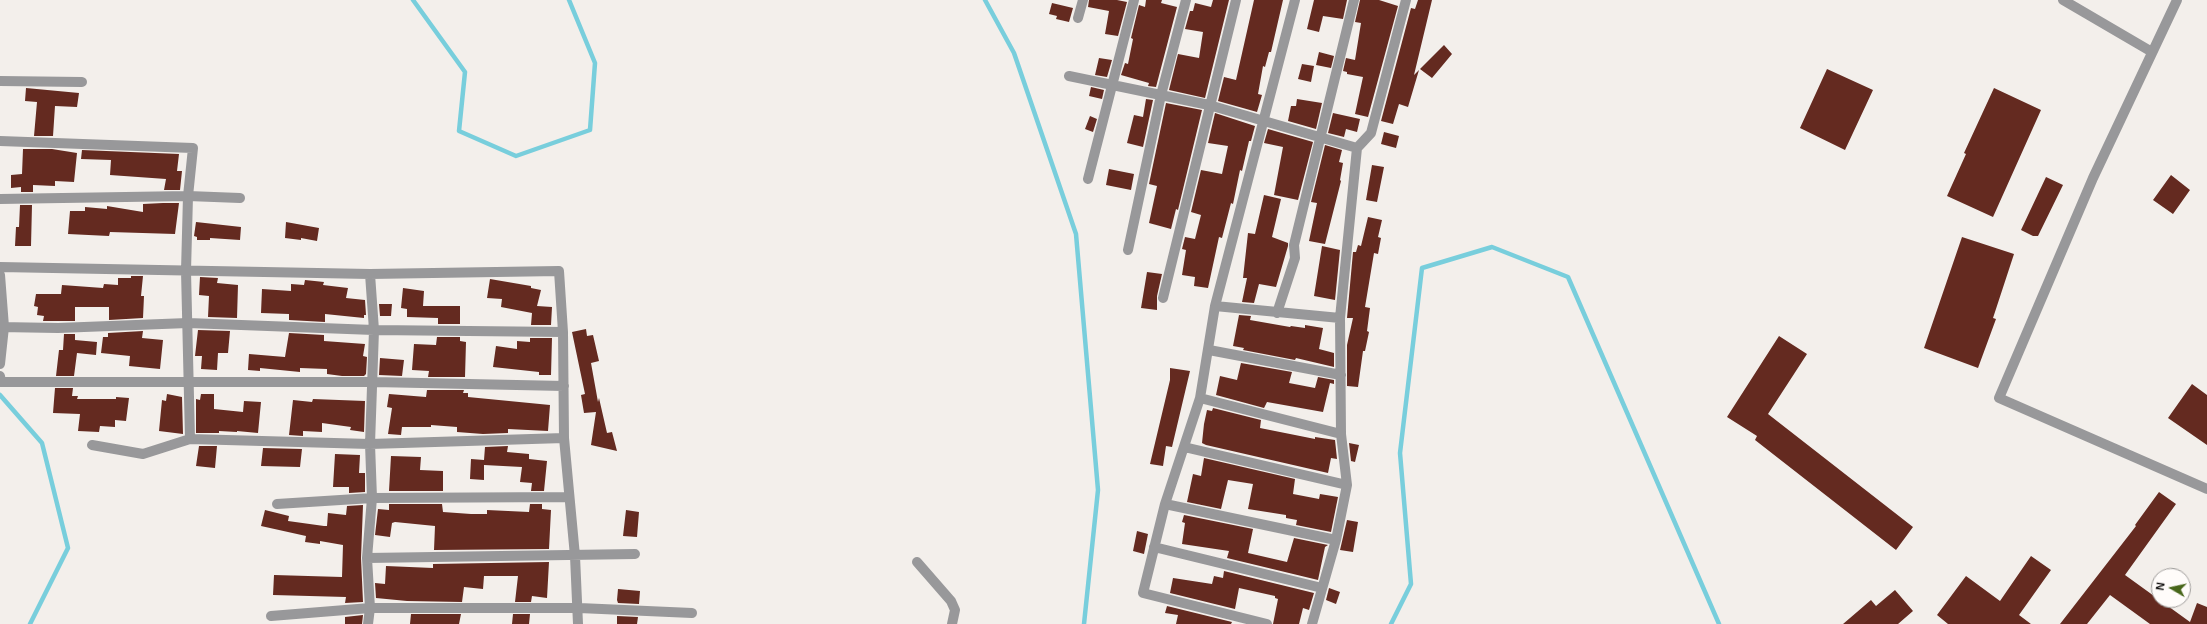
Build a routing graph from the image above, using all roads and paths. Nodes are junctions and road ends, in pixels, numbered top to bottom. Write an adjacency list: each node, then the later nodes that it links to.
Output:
1 (1083, 0): 10 (street)
2 (1134, 0): 15 (street)
3 (1186, 0): 16 (street)
4 (1236, 0): 17 (street)
5 (1296, 0): 18 (street)
6 (1354, 0): 19 (street)
7 (1406, 0): 21 (street)
8 (2063, 0): 11 (street)
9 (2177, 0): 11 (street)
10 (1078, 18)
11 (2152, 52): 54 (street)
12 (1069, 76): 15 (street)
13 (0, 81): 14 (street)
14 (82, 82)
15 (1112, 86): 16 (street); 22 (street)
16 (1161, 95): 17 (street); 26 (street)
17 (1209, 105): 18 (street); 31 (street)
18 (1264, 120): 19 (street); 32 (street)
19 (1320, 136): 21 (street); 33 (street)
20 (0, 141): 23 (street)
21 (1357, 148): 34 (street)
22 (1088, 179)
23 (188, 196): 24 (street); 25 (street); 28 (street)
24 (240, 198)
25 (0, 199)
26 (1128, 250)
27 (0, 267): 28 (street)
28 (186, 271): 29 (street); 35 (street)
29 (370, 274): 37 (street); 38 (street)
30 (0, 275): 36 (street)
31 (1162, 298)
32 (1215, 306): 33 (street); 39 (street)
33 (1277, 313): 34 (street)
34 (1340, 318): 41 (street)
35 (188, 323): 36 (street); 37 (street); 43 (street)
36 (2, 327): 40 (street)
37 (374, 330): 38 (street); 44 (street)
38 (564, 332): 45 (street)
39 (1209, 350): 41 (street); 46 (street)
40 (0, 364)
41 (1341, 375): 47 (street)
42 (0, 376): 43 (street)
43 (188, 382): 44 (street); 49 (street)
44 (374, 382): 45 (street); 50 (street)
45 (564, 386): 48 (street)
46 (1200, 398): 47 (street); 52 (street)
47 (1341, 434): 53 (street)
48 (564, 438): 50 (street); 55 (street)
49 (190, 439): 50 (street); 51 (street)
50 (370, 444): 56 (street)
51 (92, 445)
52 (1184, 447): 53 (street); 58 (street)
53 (1347, 485): 59 (street)
54 (2207, 489)
55 (568, 497): 56 (street); 62 (street)
56 (372, 498): 57 (street); 63 (street)
57 (277, 504)
58 (1165, 504): 59 (street); 60 (street)
59 (1336, 540): 65 (street)
60 (1154, 547): 65 (street); 73 (street)
61 (635, 554): 62 (street)
62 (575, 556): 63 (street); 67 (street)
63 (367, 558): 66 (street)
64 (917, 562): 72 (street)
65 (1322, 588): 74 (street)
66 (370, 608): 67 (street); 69 (street); 70 (street)
67 (578, 608): 68 (street); 71 (street)
68 (692, 613)
69 (271, 616)
70 (368, 624)
71 (578, 624)
72 (952, 624)
73 (1267, 624)
74 (1312, 624)

